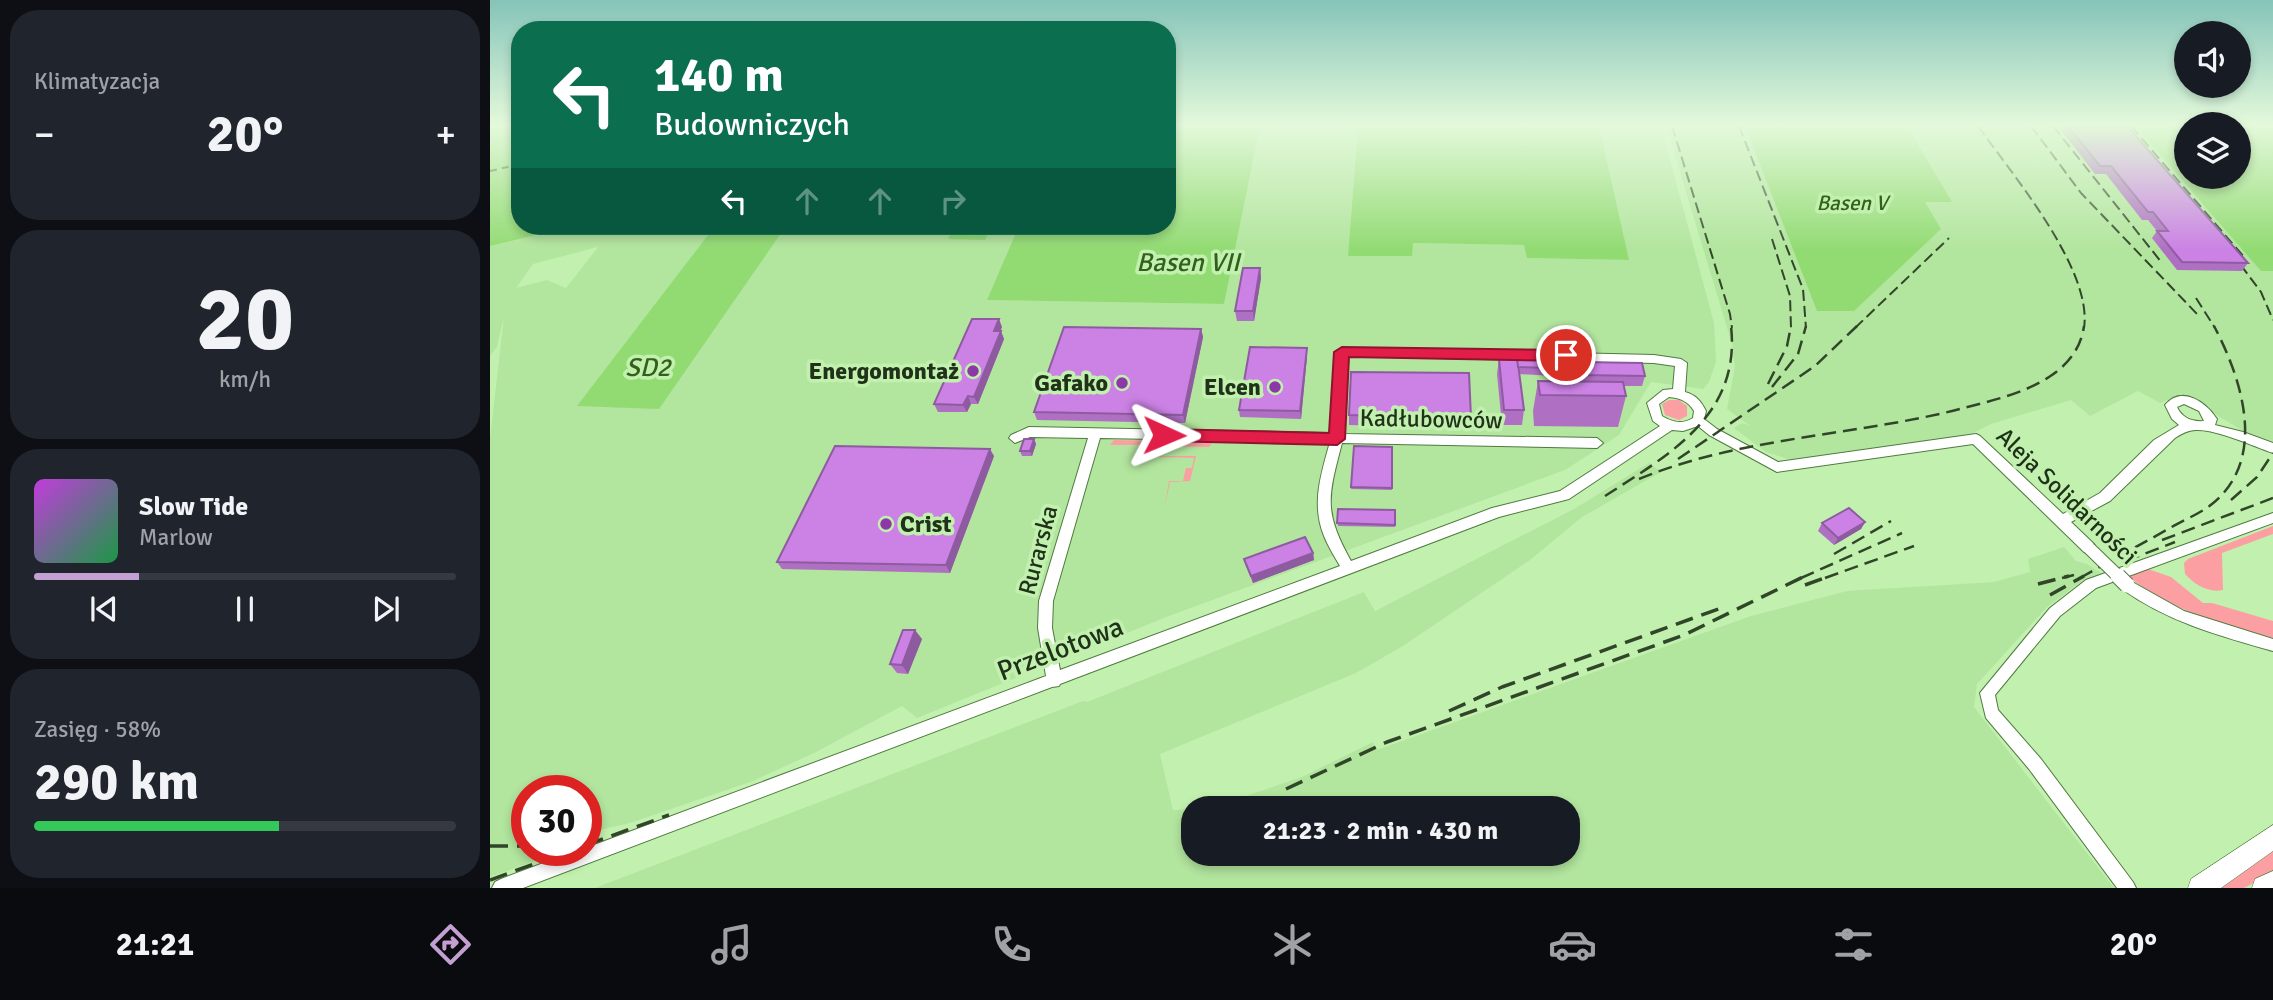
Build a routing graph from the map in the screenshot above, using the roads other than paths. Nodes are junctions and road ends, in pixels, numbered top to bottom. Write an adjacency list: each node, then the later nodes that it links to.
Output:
1 (1680, 366): 2 (street); 13 (street)
2 (1673, 394): 5 (street, Przelotowa); 6 (street)
3 (2173, 414): 4 (street); 8 (street); 11 (street)
4 (2210, 415): 8 (street); 10 (street)
5 (1657, 418): 7 (street); 15 (street, Przelotowa)
6 (1695, 423): 7 (street); 18 (street, Aleja Solidarności)
7 (1669, 426): 15 (street, Przelotowa)
8 (2198, 426): 10 (street); 11 (street)
9 (1095, 434): 12 (street, Kadłubowców); 13 (street, Kadłubowców); 21 (street, Rurarska)
10 (2239, 435): 16 (street)
11 (2167, 437): 18 (street)
12 (1015, 438)
13 (1337, 439): 14 (street, Kadłubowców); 19 (street)
14 (1597, 443)
15 (1632, 448): 19 (street, Przelotowa)
16 (2273, 448)
17 (2273, 518): 25 (street)
18 (2062, 521): 20 (street, Aleja Solidarności, bridge)
19 (1348, 568): 21 (street, Przelotowa)
20 (2273, 645)
21 (1054, 681): 24 (street, Przelotowa)
22 (2273, 837): 26 (highway)
23 (2273, 883): 27 (highway)
24 (501, 888)
25 (2127, 888)
26 (2200, 888)
27 (2264, 888)

